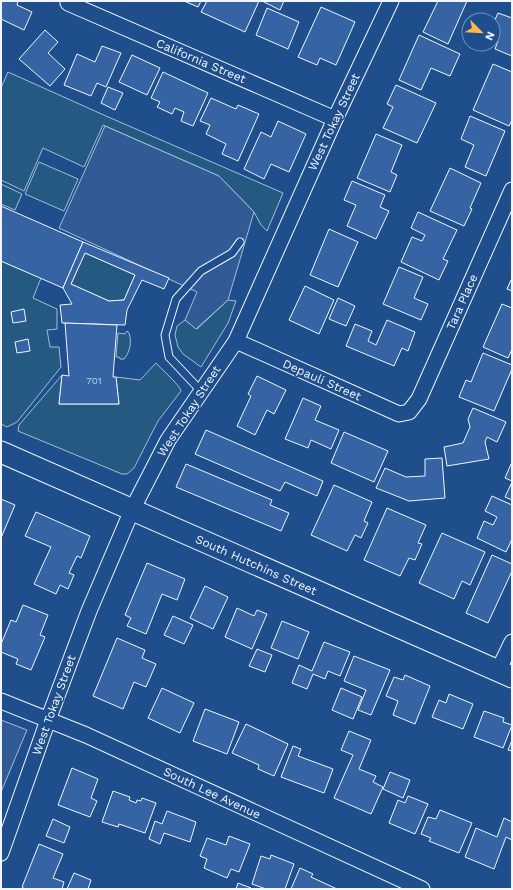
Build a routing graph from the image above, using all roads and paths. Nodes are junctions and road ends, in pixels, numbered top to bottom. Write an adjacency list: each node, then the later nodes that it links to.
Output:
1 (391, 1): 3 (street, West Tokay Street)
2 (68, 3): 3 (street, California Street)
3 (335, 119): 6 (street, West Tokay Street)
4 (512, 190): 8 (street, Tara Place)
5 (240, 242): 7 (lane)
6 (236, 341): 7 (street, West Tokay Street); 8 (street, Depauli Street)
7 (202, 391): 10 (street, West Tokay Street)
8 (409, 412)
9 (1, 452): 10 (main road, South Hutchins Street)
10 (132, 510): 12 (main road, South Hutchins Street); 14 (street, West Tokay Street)
11 (512, 642): 12 (street)
12 (505, 674)
13 (1, 701): 14 (street, South Lee Avenue)
14 (48, 720): 15 (street, West Tokay Street); 16 (street, South Lee Avenue)
15 (1, 853)
16 (422, 889)

